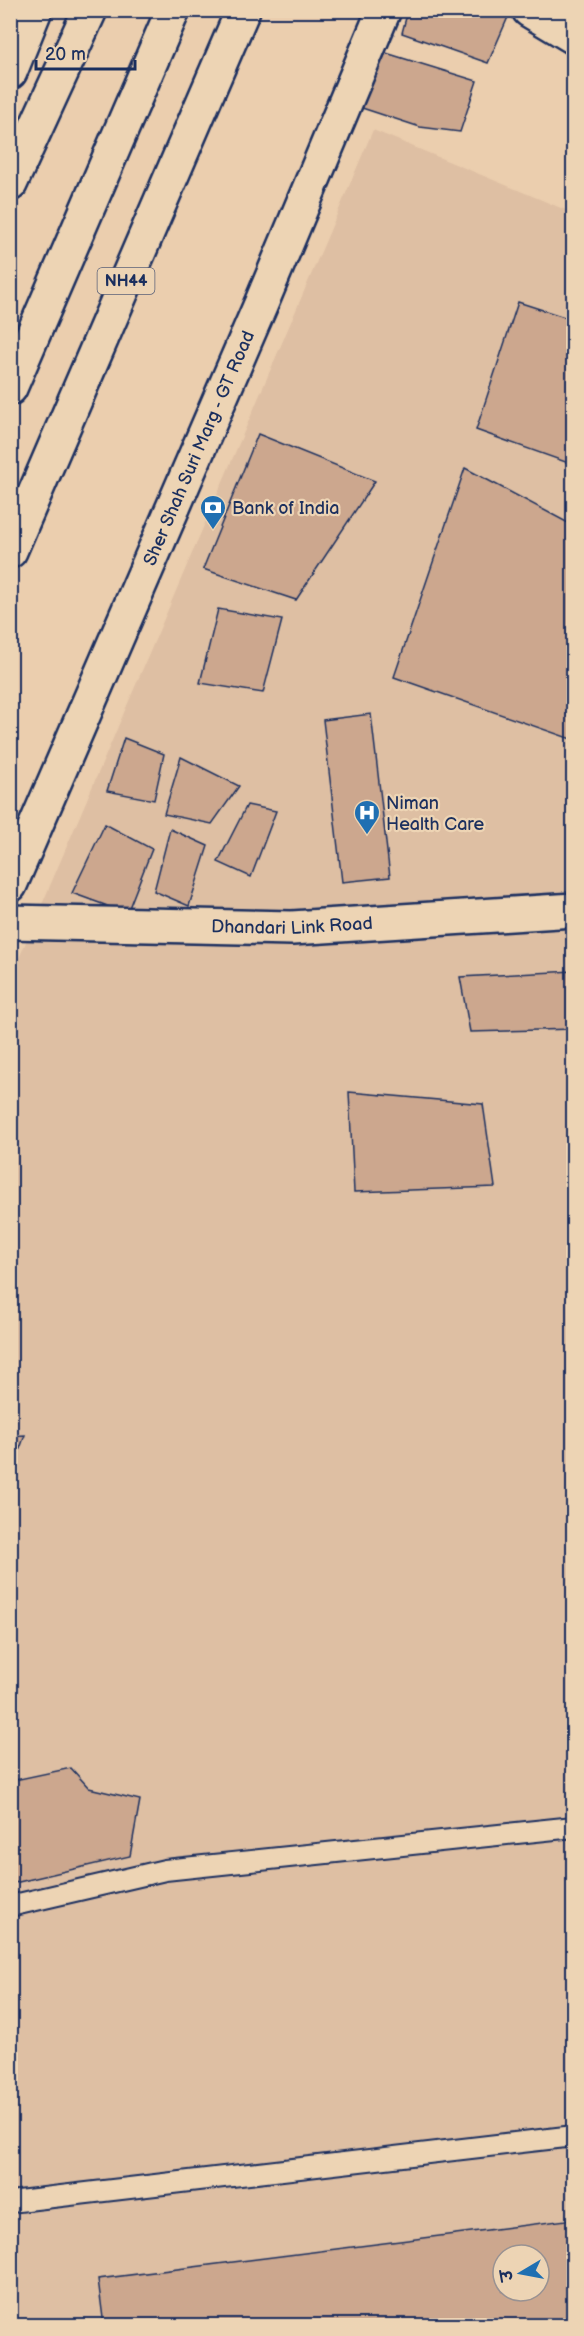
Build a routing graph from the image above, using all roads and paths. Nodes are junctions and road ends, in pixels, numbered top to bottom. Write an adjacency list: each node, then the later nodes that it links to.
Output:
1 (35, 10): 8 (main road)
2 (90, 10): 9 (main road)
3 (173, 10): 10 (main road)
4 (243, 10): 11 (main road, NH44)
5 (384, 10): 12 (main road, Sher Shah Suri Marg - GT Road)
6 (529, 10): 7 (main road)
7 (573, 37)
8 (10, 72)
9 (10, 184)
10 (10, 388)
11 (10, 551)
12 (10, 885)
13 (573, 910): 14 (main road, Dhandari Link Road)
14 (10, 922)
15 (573, 1827): 16 (lane)
16 (10, 1906)
17 (573, 2136): 18 (lane)
18 (10, 2202)

